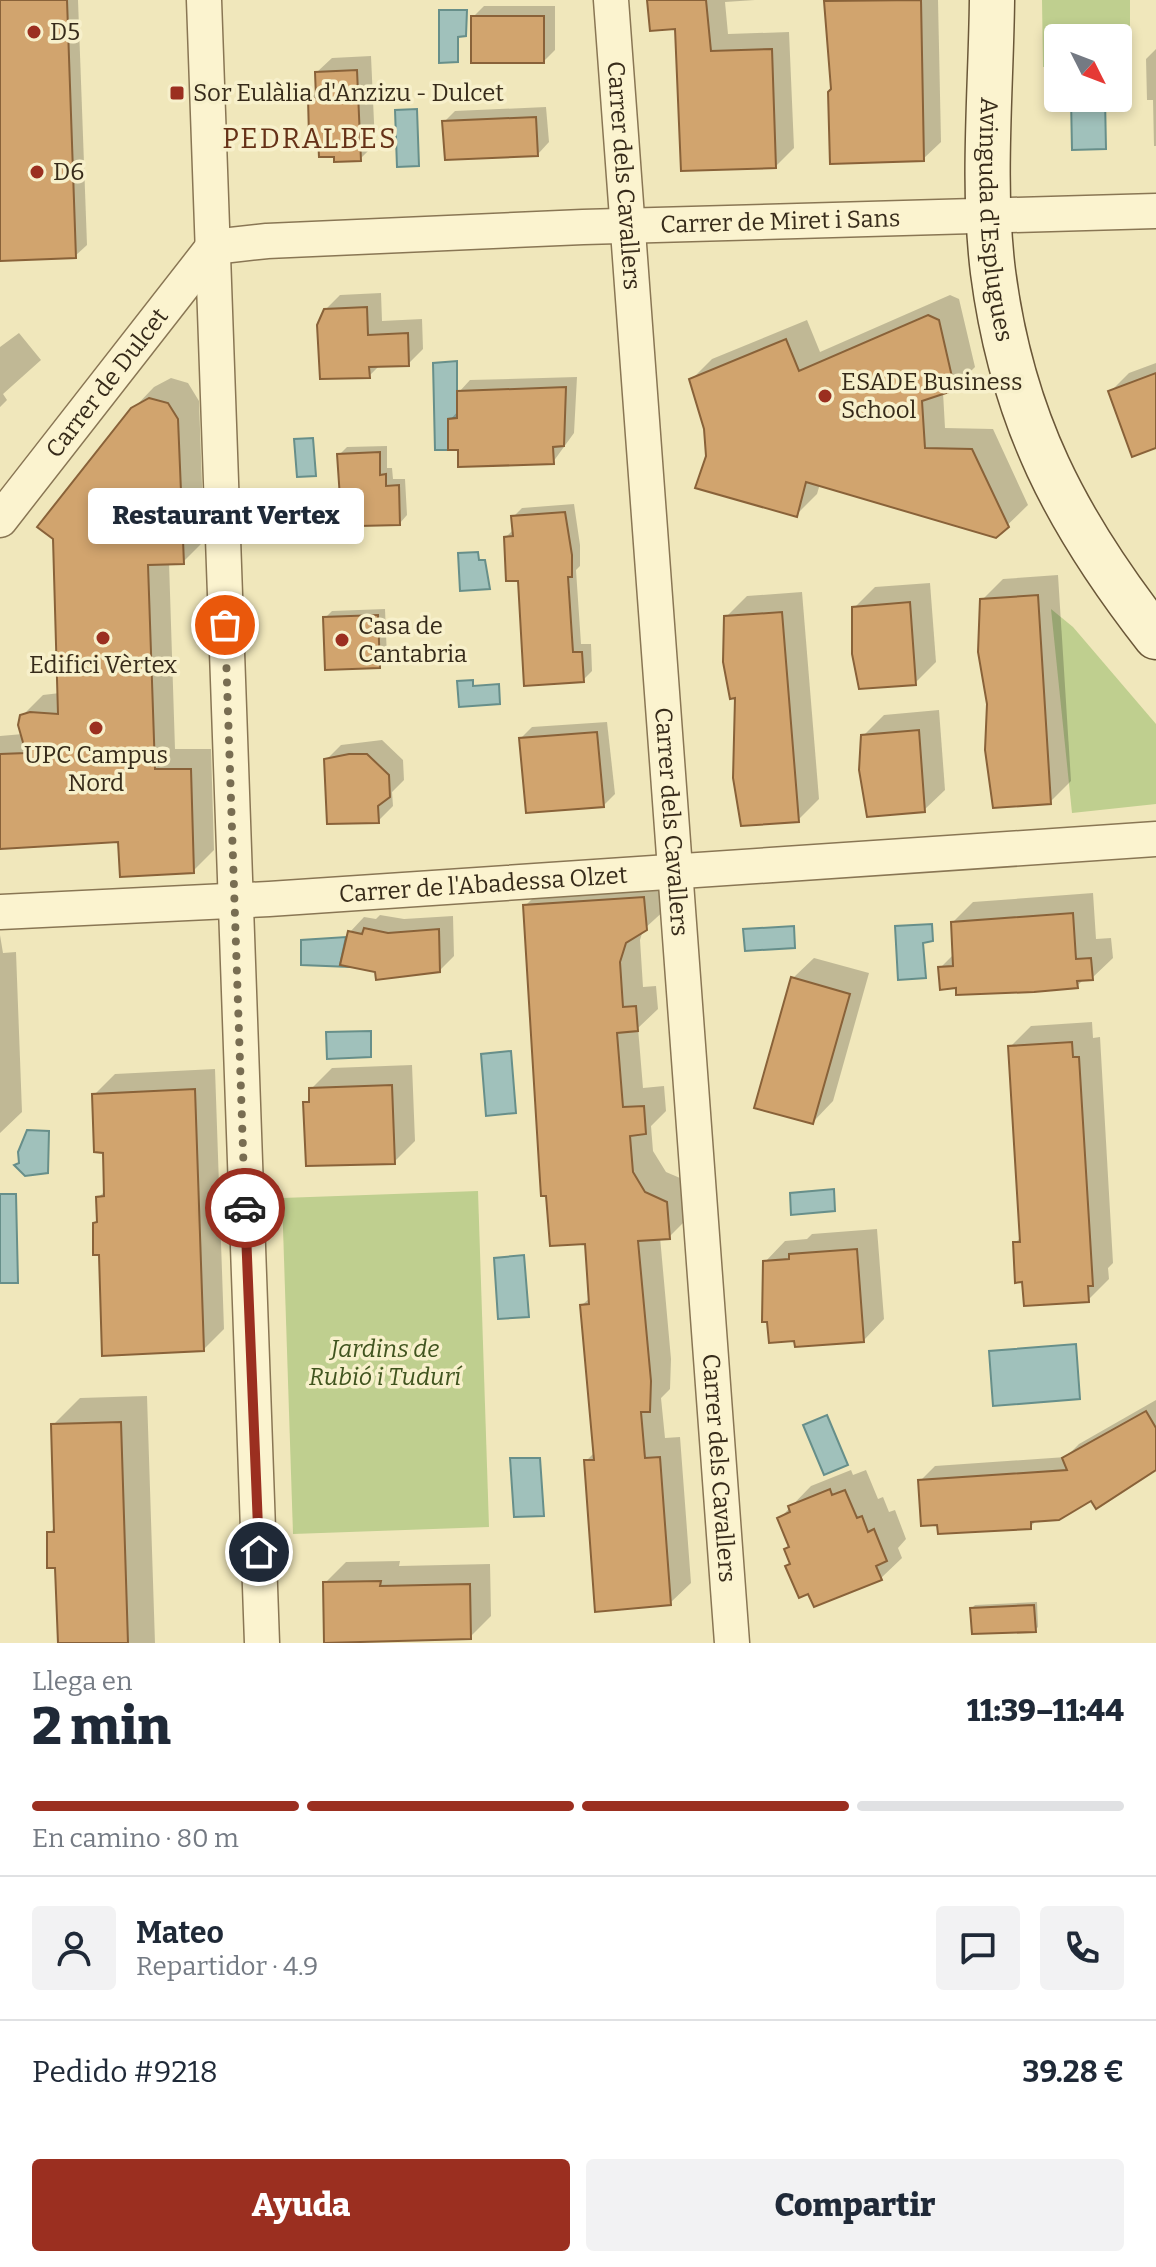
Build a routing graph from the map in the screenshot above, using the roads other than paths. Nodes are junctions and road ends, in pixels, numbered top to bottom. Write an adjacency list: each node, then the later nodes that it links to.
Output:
1 (204, 0): 7 (street)
2 (611, 0): 6 (street, Carrer dels Cavallers)
3 (992, 0): 5 (street, Avinguda d'Esplugues)
4 (1156, 211): 5 (street, Carrer de Miret i Sans)
5 (989, 217): 6 (street, Carrer de Miret i Sans); 9 (street, Avinguda d'Esplugues)
6 (629, 225): 7 (street, Carrer de Miret i Sans); 11 (street, Carrer dels Cavallers)
7 (213, 247): 8 (street, Carrer de Dulcet); 12 (street)
8 (0, 520)
9 (1156, 637)
10 (1156, 839): 11 (street, Carrer de l'Abadessa Olzet)
11 (677, 873): 12 (street, Carrer de l'Abadessa Olzet); 15 (street, Carrer dels Cavallers)
12 (234, 900): 13 (street, Carrer de l'Abadessa Olzet); 14 (street)
13 (0, 912)
14 (262, 1643)
15 (732, 1643)

